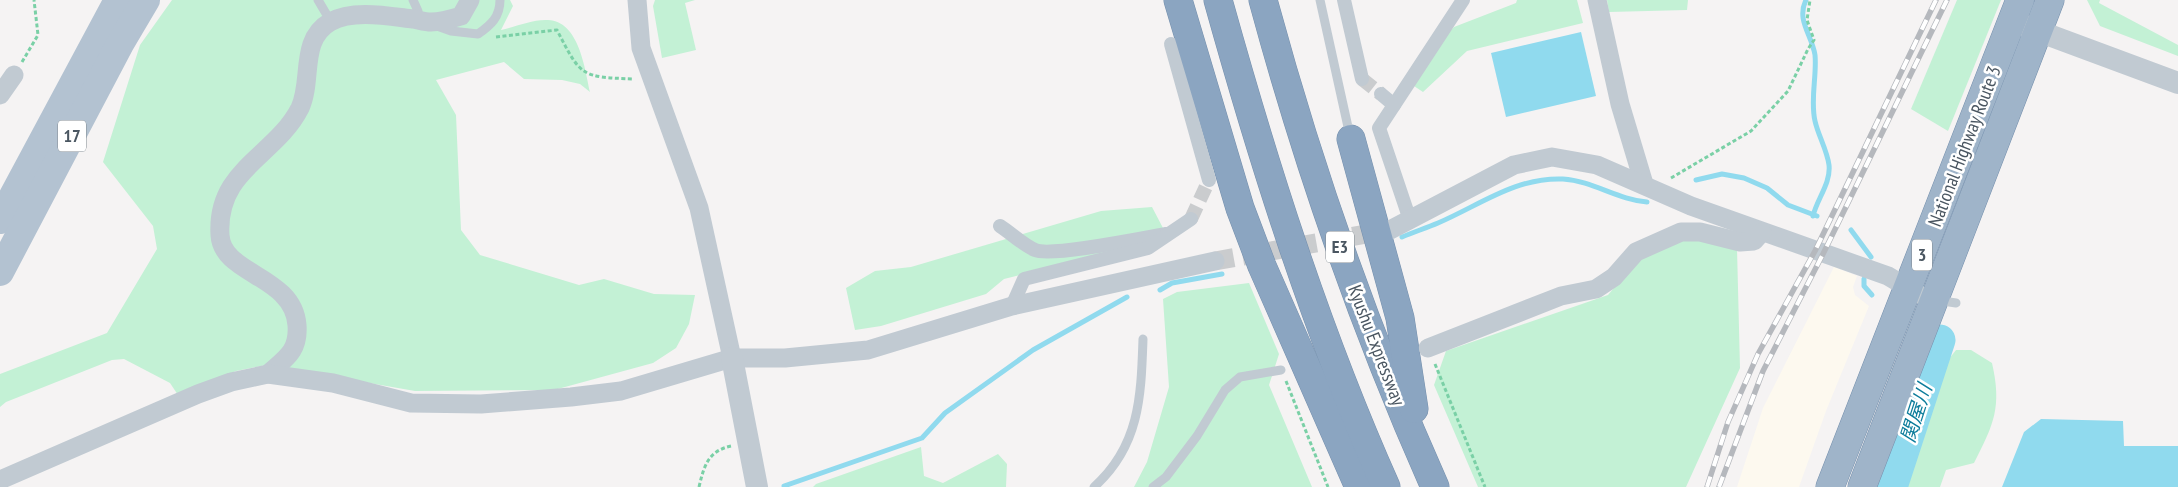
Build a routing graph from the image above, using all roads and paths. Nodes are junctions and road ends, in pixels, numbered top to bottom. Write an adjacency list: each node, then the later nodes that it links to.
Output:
1 (34, 0): 24 (path)
2 (118, 0): 35 (main road, 17)
3 (146, 0): 42 (main road, 17)
4 (318, 0): 20 (lane)
5 (413, 0): 19 (lane)
6 (470, 0): 19 (street)
7 (500, 0): 22 (lane)
8 (637, 0): 26 (street)
9 (1178, 0): 59 (highway)
10 (1218, 0): 60 (highway, E3)
11 (1263, 0): 52 (highway, Kyushu Expressway / E3)
12 (1320, 0): 31 (lane)
13 (1344, 0): 25 (street)
14 (1463, 0): 30 (street)
15 (1597, 0): 33 (street)
16 (1810, 0): 33 (path)
17 (2050, 0): 21 (highway, National Highway Route 3 / 3)
18 (2016, 11): 21 (street); 43 (highway, National Highway Route 3 / 3)
19 (424, 21): 20 (street); 22 (lane)
20 (331, 22): 50 (street)
21 (2039, 30): 27 (street); 44 (highway, National Highway Route 3 / 3)
22 (478, 34): 26 (path)
23 (1171, 44): 32 (street)
24 (14, 75): 29 (street)
25 (1362, 79)
26 (652, 80): 48 (street)
27 (2178, 83)
28 (1381, 94): 30 (street)
29 (0, 95)
30 (1394, 105): 36 (street)
31 (1351, 138): 52 (highway)
32 (1209, 180)
33 (1644, 184): 36 (street); 39 (street)
34 (1191, 219): 40 (street)
35 (0, 220)
36 (1410, 220): 38 (street)
37 (1000, 226): 40 (street)
38 (1390, 230)
39 (1762, 232): 43 (street); 47 (street)
40 (1171, 233): 45 (street)
41 (1215, 261): 45 (street)
42 (0, 272)
43 (1908, 289): 44 (street); 63 (highway, National Highway Route 3 / 3)
44 (1945, 302): 64 (highway, National Highway Route 3 / 3)
45 (1012, 306): 48 (street)
46 (1143, 339): 56 (lane)
47 (1428, 348): 62 (path)
48 (732, 358): 50 (street); 51 (street)
49 (1281, 370): 57 (lane); 58 (path)
50 (268, 374): 53 (street)
51 (748, 442): 54 (path); 55 (street)
52 (1422, 457): 61 (highway, Kyushu Expressway / E3)
53 (0, 480)
54 (699, 487)
55 (757, 487)
56 (1094, 487)
57 (1153, 487)
58 (1328, 487)
59 (1359, 487)
60 (1386, 487)
61 (1435, 487)
62 (1485, 487)
63 (1830, 487)
64 (1862, 487)

